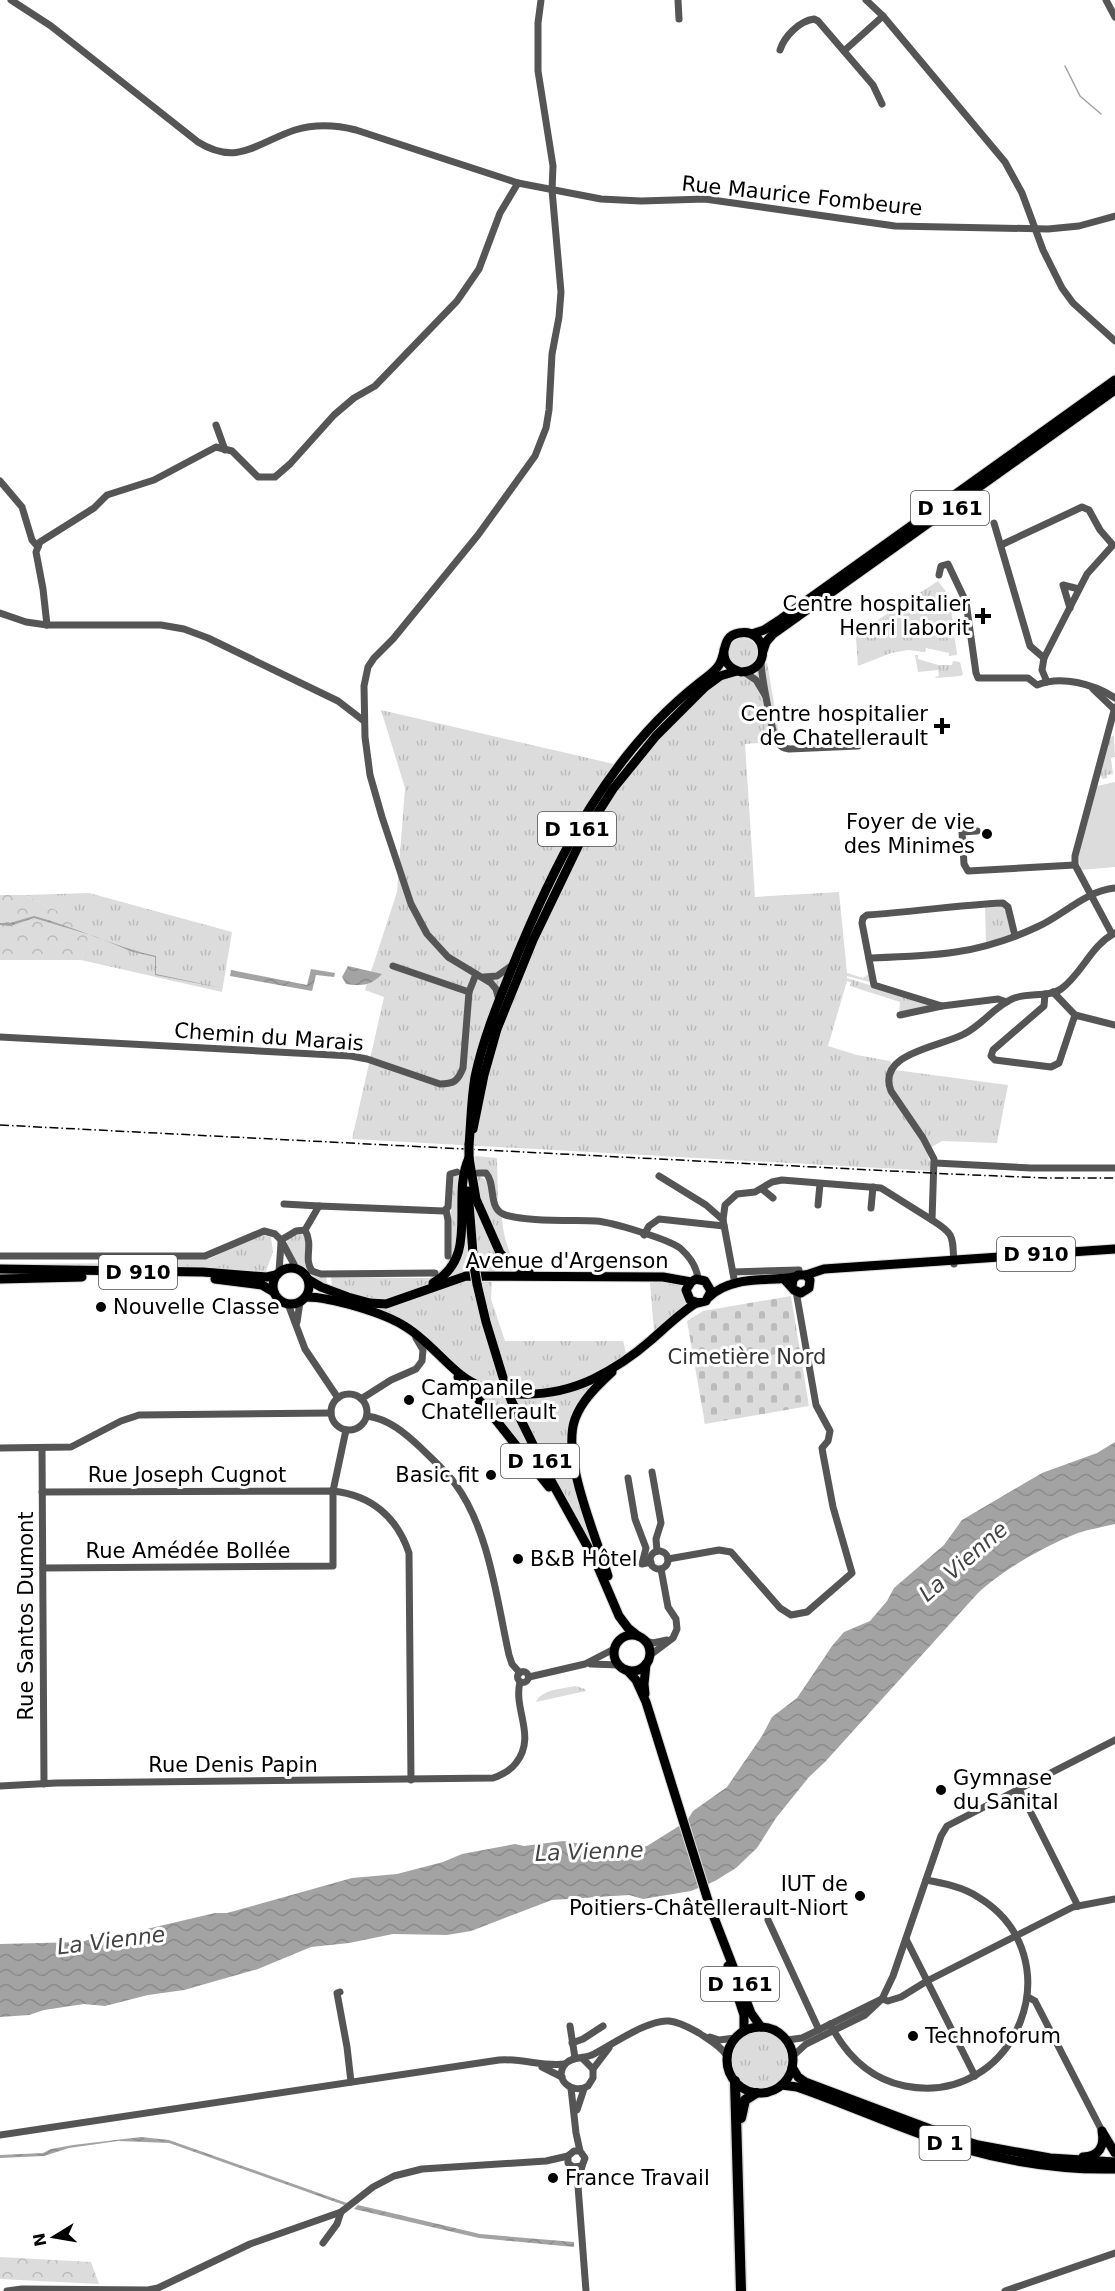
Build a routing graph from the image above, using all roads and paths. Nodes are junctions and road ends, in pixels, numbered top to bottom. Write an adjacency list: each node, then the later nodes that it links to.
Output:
1 (11, 0): 12 (street, Rue Maurice Fombeure)
2 (541, 0): 13 (street)
3 (678, 0): 8 (street)
4 (866, 0): 6 (street)
5 (1106, 0): 7 (street)
6 (883, 16): 10 (street); 15 (street)
7 (1115, 17)
8 (679, 19)
9 (780, 50): 10 (street)
10 (844, 51): 11 (street)
11 (882, 104)
12 (518, 183): 13 (street, Rue Maurice Fombeure); 20 (street)
13 (552, 190): 15 (street, Rue Maurice Fombeure); 41 (street)
14 (1115, 216): 15 (street, Rue Maurice Fombeure)
15 (1035, 229): 16 (street)
16 (1115, 341)
17 (1115, 380): 31 (main road, D 161)
18 (1115, 390): 33 (main road, D 161)
19 (216, 425): 20 (street)
20 (225, 450): 25 (street)
21 (0, 481): 25 (street)
22 (994, 524): 23 (street)
23 (1001, 545): 24 (street); 34 (street)
24 (1114, 546): 27 (street)
25 (38, 547): 30 (street)
26 (939, 575): 36 (street)
27 (1079, 589): 28 (street); 28 (street)
28 (1070, 608): 34 (street)
29 (0, 613): 30 (street)
30 (46, 625): 41 (street)
31 (752, 634): 32 (main road); 33 (main road)
32 (724, 650): 35 (main road); 50 (main road, D 161)
33 (762, 656): 35 (main road); 40 (street)
34 (1044, 658): 36 (street)
35 (741, 671): 40 (street); 62 (main road, D 161)
36 (1047, 682): 37 (street)
37 (1091, 687): 38 (street); 39 (street)
38 (1115, 698)
39 (1115, 709): 44 (street)
40 (770, 715): 42 (street)
41 (364, 721): 52 (street)
42 (858, 746)
43 (976, 831): 44 (street)
44 (1075, 865): 46 (street)
45 (1115, 888): 46 (street)
46 (1091, 894): 47 (street); 48 (street)
47 (1114, 933): 54 (street)
48 (1014, 936): 49 (street); 49 (street)
49 (869, 958): 57 (street)
50 (513, 965): 52 (street); 55 (main road, D 161)
51 (393, 966): 53 (street)
52 (480, 976): 53 (street, Chemin du Marais); 55 (street)
53 (469, 992): 61 (street, Chemin du Marais)
54 (1049, 993): 56 (street); 59 (street); 59 (street)
55 (499, 1000): 62 (main road, D 161)
56 (1007, 1002): 57 (street); 64 (street)
57 (942, 1006): 58 (street)
58 (900, 1015)
59 (1075, 1015): 60 (street)
60 (1115, 1025)
61 (0, 1037)
62 (470, 1134): 63 (main road, D 161)
63 (469, 1153): 92 (main road); 100 (main road); 120 (main road, D 161, bridge)
64 (935, 1163): 65 (street); 78 (street)
65 (1115, 1168)
66 (457, 1172): 77 (street)
67 (478, 1173): 81 (street)
68 (659, 1176): 79 (street)
69 (820, 1184): 70 (street); 71 (street); 74 (street)
70 (873, 1187): 76 (street); 78 (street)
71 (762, 1189): 72 (street); 79 (street)
72 (773, 1198)
73 (284, 1204): 75 (street)
74 (818, 1205)
75 (319, 1206): 77 (street); 80 (street)
76 (871, 1208)
77 (446, 1210): 85 (street)
78 (932, 1220): 86 (street)
79 (723, 1223): 81 (street); 89 (street)
80 (305, 1230): 82 (street); 90 (street)
81 (644, 1235): 96 (street)
82 (281, 1240): 84 (street); 87 (street); 91 (street)
83 (1115, 1251): 86 (main road, D 910)
84 (0, 1256)
85 (448, 1256)
86 (956, 1262): 93 (main road, Avenue d'Argenson / D 910)
87 (296, 1268): 91 (main road); 95 (main road)
88 (0, 1269): 91 (main road, D 910)
89 (734, 1272): 93 (street); 97 (street)
90 (435, 1273)
91 (277, 1274): 98 (main road)
92 (555, 1276): 96 (main road, Avenue d'Argenson / D 910); 100 (main road, Avenue d'Argenson / D 910)
93 (799, 1277): 97 (main road, Avenue d'Argenson / D 910); 99 (main road); 99 (main road)
94 (0, 1279): 98 (main road, D 910)
95 (309, 1280): 100 (main road, Avenue d'Argenson / D 910); 102 (main road)
96 (699, 1281): 97 (main road, Avenue d'Argenson / D 910); 101 (main road); 103 (main road)
97 (733, 1284): 101 (main road, Avenue d'Argenson / D 910)
98 (274, 1292): 104 (main road)
99 (798, 1293): 122 (street)
100 (416, 1295)
101 (709, 1297): 103 (main road)
102 (303, 1299): 104 (main road); 105 (main road); 106 (street)
103 (696, 1303): 108 (main road)
104 (288, 1304): 106 (street)
105 (376, 1313): 107 (main road); 110 (street)
106 (297, 1325): 109 (street)
107 (424, 1341): 108 (main road); 120 (main road)
108 (630, 1357): 126 (main road)
109 (338, 1398): 110 (street); 111 (street)
110 (361, 1399): 112 (street)
111 (331, 1413): 113 (street); 115 (street)
112 (367, 1416): 113 (street); 135 (street)
113 (346, 1430): 118 (street)
114 (0, 1448): 115 (street)
115 (42, 1448): 119 (street, Rue Santos Dumont)
116 (652, 1472): 121 (street)
117 (628, 1478): 123 (street)
118 (333, 1491): 119 (street, Rue Joseph Cugnot); 124 (street, Rue Amédée Bollée); 140 (street, Rue Joseph Cugnot)
119 (42, 1492): 124 (street, Rue Santos Dumont)
120 (574, 1520): 126 (main road, D 161)
121 (657, 1551): 122 (street); 123 (street)
122 (668, 1559): 125 (street)
123 (651, 1562): 125 (street)
124 (43, 1568): 141 (street, Rue Santos Dumont)
125 (661, 1569): 129 (street)
126 (608, 1589): 127 (main road, D 161)
127 (619, 1616): 128 (main road, D 161); 130 (main road, D 161)
128 (642, 1638): 129 (street); 130 (main road); 132 (main road)
129 (673, 1638): 132 (street)
130 (620, 1640): 131 (main road)
131 (614, 1649): 133 (street); 134 (main road)
132 (647, 1660): 134 (main road); 138 (main road, D 161)
133 (585, 1664): 134 (street); 136 (street)
134 (623, 1668): 138 (main road, D 161)
135 (520, 1673): 136 (street); 137 (street)
136 (529, 1677): 137 (street)
137 (520, 1682): 140 (street, Rue Denis Papin)
138 (646, 1702): 150 (main road, D 161)
139 (1115, 1740): 143 (street)
140 (411, 1780): 141 (street, Rue Denis Papin)
141 (44, 1784): 142 (street, Rue Denis Papin)
142 (0, 1786)
143 (1019, 1789): 144 (street); 146 (street)
144 (926, 1880): 148 (street); 149 (street)
145 (1115, 1899): 146 (street)
146 (1078, 1905): 148 (street)
147 (768, 1920): 159 (street)
148 (1016, 1936): 151 (street); 153 (street)
149 (906, 1939): 151 (street); 154 (street)
150 (722, 1940): 157 (main road, D 161); 160 (main road, D 161)
151 (927, 1981): 154 (street); 173 (street)
152 (340, 1992): 176 (street)
153 (1028, 1997): 173 (street); 182 (street)
154 (882, 2000): 158 (street)
155 (570, 2026): 164 (street)
156 (603, 2026): 164 (street)
157 (761, 2026): 160 (main road); 163 (main road)
158 (832, 2027): 159 (street); 167 (street); 173 (street)
159 (819, 2030): 163 (street)
160 (744, 2031): 162 (main road)
161 (697, 2032): 162 (street); 165 (street); 166 (street)
162 (735, 2038): 166 (main road)
163 (787, 2040): 167 (main road)
164 (572, 2043): 168 (street)
165 (613, 2044): 168 (street); 172 (street)
166 (727, 2056): 175 (main road)
167 (793, 2056): 171 (main road)
168 (579, 2059): 170 (street); 172 (street)
169 (531, 2062): 170 (street); 174 (street); 176 (street)
170 (565, 2064): 174 (street)
171 (792, 2067): 177 (main road); 184 (main road, D 1)
172 (593, 2069): 179 (street)
173 (975, 2076)
174 (562, 2077): 178 (street)
175 (735, 2081): 180 (main road); 185 (highway)
176 (351, 2082): 183 (street)
177 (782, 2085): 180 (main road); 192 (main road, D 1)
178 (571, 2088): 179 (street); 181 (street)
179 (584, 2089): 181 (street)
180 (756, 2093): 185 (highway)
181 (575, 2115): 186 (street)
182 (1102, 2131): 184 (main road); 187 (main road)
183 (0, 2135)
184 (962, 2140): 189 (main road, D 1)
185 (738, 2145): 200 (highway)
186 (573, 2153): 188 (street); 190 (street); 191 (street)
187 (1115, 2153)
188 (546, 2161): 190 (street); 194 (street)
189 (1115, 2162)
190 (571, 2166): 191 (street); 193 (street)
191 (582, 2166): 193 (street)
192 (1115, 2169)
193 (578, 2186): 199 (street)
194 (341, 2212): 195 (street); 197 (street)
195 (323, 2243)
196 (1115, 2253): 201 (street)
197 (130, 2290): 198 (street)
198 (7, 2291)
199 (586, 2291)
200 (741, 2291)
201 (1005, 2291)

